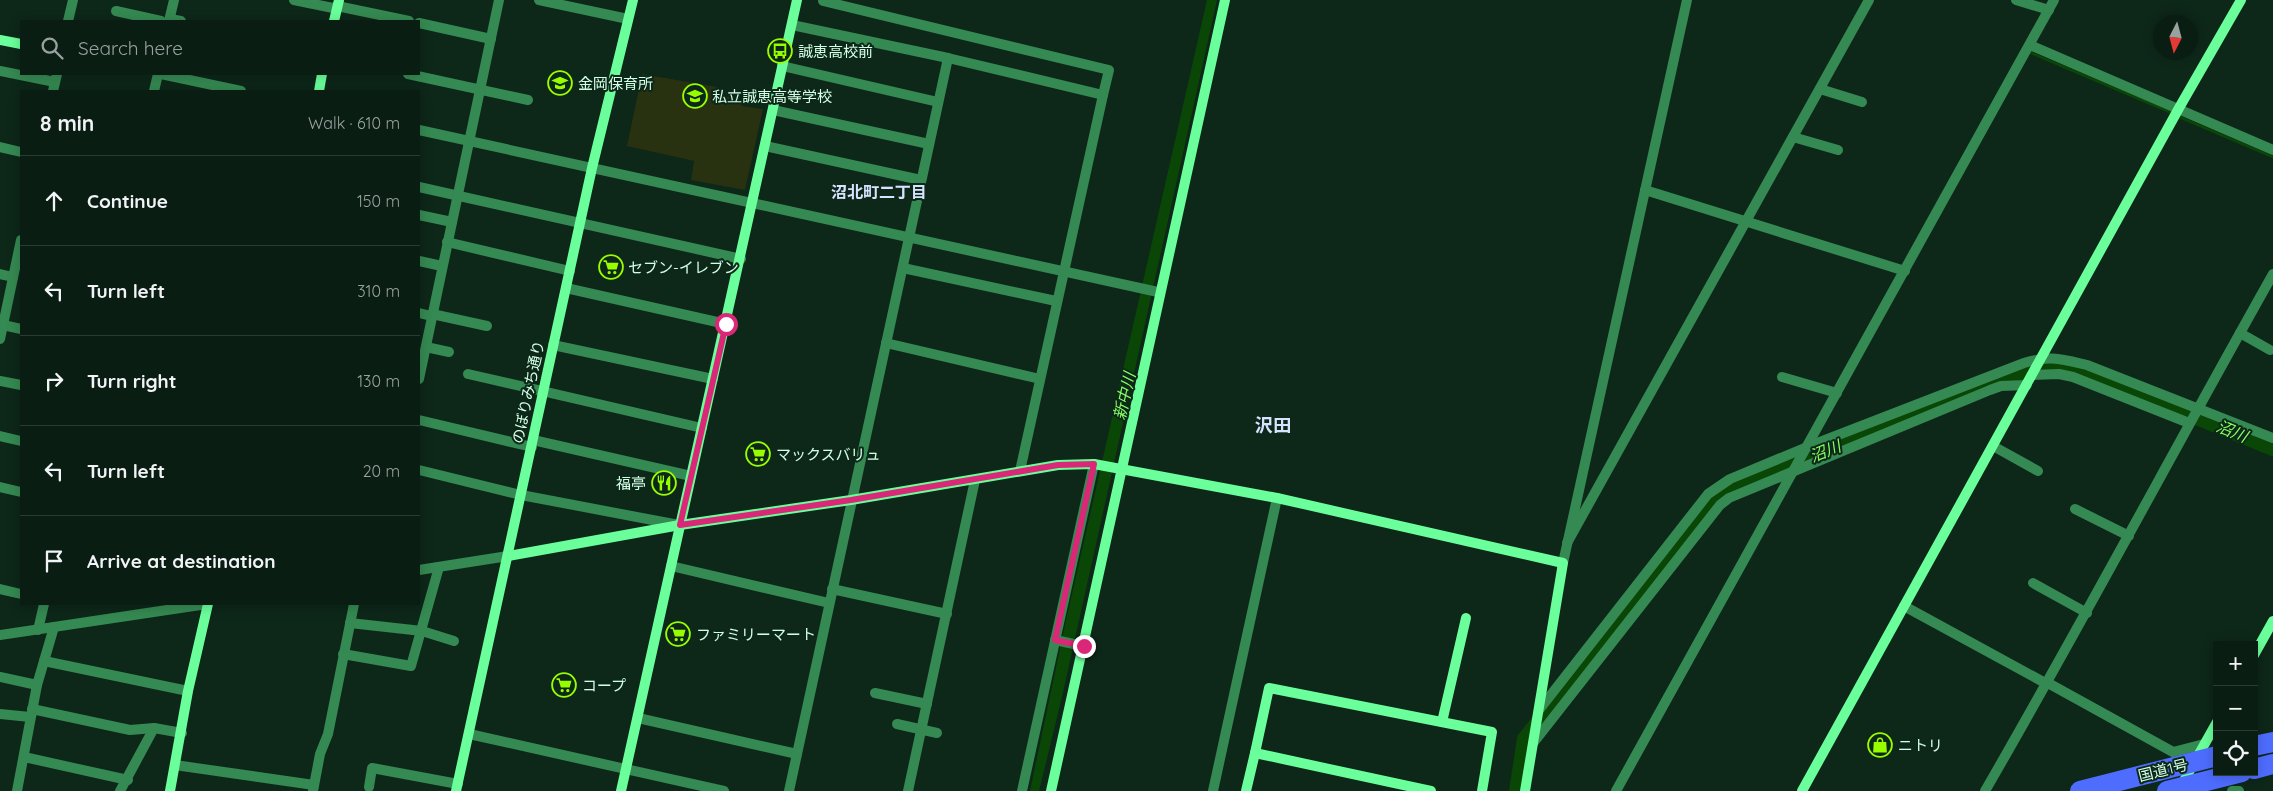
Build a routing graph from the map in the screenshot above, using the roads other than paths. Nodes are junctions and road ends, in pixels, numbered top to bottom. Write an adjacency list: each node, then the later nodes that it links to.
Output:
1 (73, 0): 19 (street)
2 (174, 0): 20 (street)
3 (294, 0): 15 (street)
4 (499, 0): 25 (street)
5 (538, 0): 18 (street)
6 (633, 0): 18 (street, のぼりみち通り)
7 (797, 0): 24 (street)
8 (1225, 0): 81 (street)
9 (1687, 0): 60 (street)
10 (1869, 0): 37 (street)
11 (2016, 0): 16 (street)
12 (2054, 0): 16 (street)
13 (2241, 0): 46 (street)
14 (823, 1): 42 (street)
15 (338, 3): 21 (street); 22 (street)
16 (2049, 10): 28 (street)
17 (116, 11): 20 (street)
18 (628, 19): 57 (street, のぼりみち通り)
19 (68, 20)
20 (167, 20)
21 (334, 20)
22 (405, 20)
23 (420, 23): 25 (street)
24 (792, 24): 29 (street); 30 (street)
25 (491, 39): 41 (street)
26 (0, 40): 27 (street)
27 (20, 44)
28 (2030, 45): 46 (street); 76 (street)
29 (948, 58): 42 (street); 44 (street)
30 (782, 66): 44 (street); 47 (street)
31 (0, 71): 36 (street)
32 (160, 75): 38 (street)
33 (165, 75): 39 (street)
34 (322, 75): 40 (street)
35 (412, 75): 41 (street)
36 (57, 85)
37 (1820, 88): 45 (street); 49 (street)
38 (154, 90)
39 (236, 90)
40 (318, 90)
41 (480, 91): 43 (street); 50 (street)
42 (1103, 95): 75 (street)
43 (528, 100)
44 (938, 102): 51 (street)
45 (1862, 102)
46 (2179, 108): 55 (street); 97 (street)
47 (773, 110): 51 (street); 52 (street)
48 (420, 130): 50 (street)
49 (1793, 137): 54 (street); 64 (street)
50 (470, 142): 57 (street); 61 (street)
51 (929, 144): 58 (street)
52 (765, 146): 58 (street); 62 (street)
53 (0, 147): 56 (street)
54 (1838, 150)
55 (2273, 150)
56 (20, 152)
57 (592, 168): 62 (street); 66 (street, のぼりみち通り)
58 (921, 180): 67 (street)
59 (420, 187): 61 (street)
60 (1645, 190): 64 (street); 135 (street)
61 (458, 195): 65 (street); 66 (street)
62 (753, 204): 67 (street); 70 (street)
63 (420, 215): 65 (street)
64 (1746, 221): 76 (street); 135 (street)
65 (452, 222): 68 (street)
66 (581, 222): 70 (street); 74 (street, のぼりみち通り)
67 (909, 238): 73 (street); 75 (street)
68 (448, 242): 72 (street); 74 (street)
69 (20, 253): 79 (street)
70 (741, 259): 86 (street)
71 (420, 261): 72 (street)
72 (442, 266): 85 (street)
73 (903, 268): 82 (street); 92 (street)
74 (570, 271): 80 (street, のぼりみち通り)
75 (1063, 271): 81 (street); 82 (street)
76 (1904, 271): 108 (street)
77 (0, 274): 79 (street)
78 (2273, 274): 90 (street)
79 (13, 277): 83 (street)
80 (566, 288): 86 (street); 93 (street, のぼりみち通り)
81 (1158, 292): 120 (street)
82 (1056, 301): 102 (street)
83 (4, 303): 87 (street)
84 (420, 313): 85 (street)
85 (432, 315): 88 (street); 94 (street)
86 (726, 324): 103 (street)
87 (3, 325): 89 (street); 91 (street)
88 (487, 326)
89 (20, 329)
90 (2240, 333): 95 (street); 109 (street)
91 (0, 340)
92 (886, 343): 102 (street); 131 (street)
93 (553, 345): 103 (street); 107 (street, のぼりみち通り)
94 (426, 347): 96 (street); 98 (street)
95 (2270, 350)
96 (450, 352)
97 (2042, 357): 100 (street); 109 (street); 118 (street)
98 (420, 366)
99 (468, 374): 107 (street)
100 (2032, 375): 106 (street); 111 (street)
101 (1782, 377): 108 (street)
102 (1040, 378): 123 (street)
103 (713, 379): 112 (street)
104 (0, 381): 105 (street)
105 (20, 385)
106 (2027, 385): 117 (street); 122 (street)
107 (544, 393): 112 (street); 116 (street, のぼりみち通り)
108 (1837, 393): 118 (street)
109 (2197, 408): 111 (street); 114 (street)
110 (420, 420): 116 (street)
111 (2189, 422): 134 (street)
112 (702, 428): 125 (street)
113 (0, 436): 115 (street)
114 (2273, 438)
115 (20, 441)
116 (532, 444): 125 (street); 129 (street, のぼりみち通り)
117 (1993, 446): 124 (street); 150 (street)
118 (1806, 447): 122 (street); 173 (street)
119 (1097, 464): 120 (street); 123 (street); 162 (street)
120 (1123, 468): 130 (street); 163 (street)
121 (420, 470): 129 (street)
122 (1794, 470): 185 (street); 217 (street)
123 (1020, 471): 126 (street)
124 (2038, 471)
125 (691, 476): 133 (street)
126 (975, 480): 131 (street); 153 (street)
127 (0, 487): 128 (street)
128 (20, 492)
129 (521, 495): 133 (street); 136 (street, のぼりみち通り)
130 (1276, 498): 137 (street); 212 (street)
131 (851, 500): 133 (street); 143 (street)
132 (2075, 509): 134 (street)
133 (680, 525): 136 (street); 138 (street)
134 (2129, 536): 152 (street)
135 (1567, 543): 137 (street)
136 (508, 556): 139 (street); 184 (street, のぼりみち通り)
137 (1563, 563): 173 (street)
138 (671, 566): 145 (street); 176 (street)
139 (439, 567): 140 (street); 159 (street)
140 (420, 570)
141 (2033, 583): 152 (street)
142 (0, 589): 144 (street)
143 (832, 589): 145 (street); 153 (street)
144 (20, 594)
145 (829, 603): 190 (street)
146 (44, 605): 158 (street)
147 (195, 605): 151 (street)
148 (208, 605): 170 (street)
149 (354, 605): 156 (street)
150 (1904, 606): 168 (street); 218 (street)
151 (144, 609): 157 (street)
152 (2087, 613): 168 (street)
153 (947, 614): 172 (street)
154 (1466, 618): 177 (street)
155 (2273, 621): 164 (street)
156 (350, 623): 159 (street); 165 (street)
157 (54, 627): 158 (street); 166 (street)
158 (38, 630): 160 (street)
159 (422, 632): 161 (street); 165 (street)
160 (0, 635)
161 (454, 640)
162 (1055, 640): 163 (street); 210 (street)
163 (1084, 646): 211 (street)
164 (2258, 648)
165 (343, 654): 201 (street)
166 (44, 661): 169 (street); 170 (street)
167 (0, 678): 169 (street)
168 (2047, 683): 188 (street); 219 (street)
169 (37, 685): 174 (street)
170 (188, 691): 182 (street)
171 (875, 693): 172 (street)
172 (927, 704): 180 (street)
173 (1539, 712): 185 (street)
174 (31, 713): 175 (street); 179 (street); 191 (street)
175 (0, 714)
176 (638, 718): 190 (street); 196 (street)
177 (1442, 722): 189 (street); 215 (street)
178 (897, 724): 180 (street)
179 (154, 728): 182 (street); 198 (street)
180 (922, 729): 183 (street); 209 (street)
181 (2215, 731): 188 (street)
182 (182, 733): 194 (street)
183 (937, 733)
184 (469, 734): 196 (street); 200 (street, のぼりみち通り)
185 (1534, 739): 216 (street)
186 (2273, 742): 187 (highway)
187 (2258, 745)
188 (2210, 750): 192 (highway, 国道1号)
189 (1255, 753): 213 (street); 214 (street)
190 (797, 754): 208 (street)
191 (24, 757): 198 (street); 203 (street)
192 (2194, 762): 202 (street); 220 (highway, 国道1号)
193 (2273, 764): 195 (highway)
194 (175, 765): 201 (street); 205 (street)
195 (2258, 768)
196 (626, 770): 206 (street); 207 (street)
197 (2227, 776): 202 (highway, 国道1号)
198 (128, 780): 204 (street)
199 (369, 787): 200 (street)
200 (457, 787)
201 (314, 788)
202 (2175, 790)
203 (17, 791)
204 (120, 791)
205 (170, 791)
206 (621, 791)
207 (724, 791)
208 (789, 791)
209 (908, 791)
210 (1022, 791)
211 (1051, 791)
212 (1213, 791)
213 (1246, 791)
214 (1430, 791)
215 (1482, 791)
216 (1525, 791)
217 (1616, 791)
218 (1802, 791)
219 (1985, 791)
220 (2080, 791)
221 (2232, 791): 222 (street)
222 (2239, 791)

